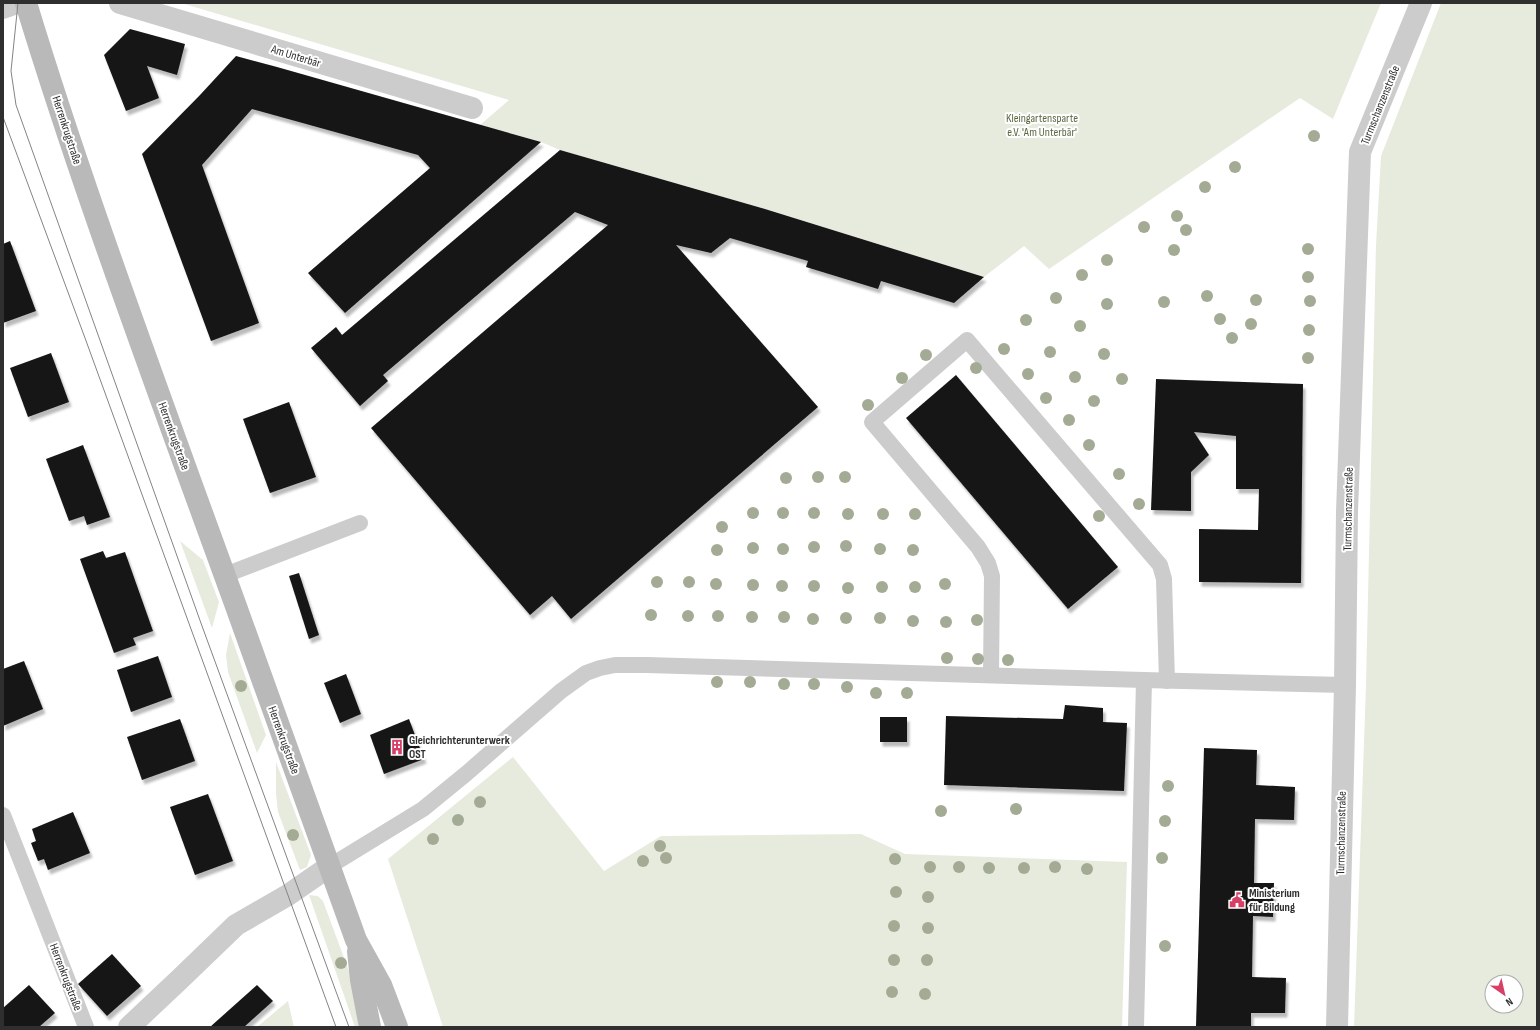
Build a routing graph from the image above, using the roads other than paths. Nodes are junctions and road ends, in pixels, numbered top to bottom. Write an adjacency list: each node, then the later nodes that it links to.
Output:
1 (17, 3): 5 (street)
2 (26, 3): 8 (street, Herrenkrugstraße)
3 (120, 3): 6 (street, Am Unterbär)
4 (1421, 3): 12 (street, Turmschanzenstraße)
5 (3, 8)
6 (472, 108)
7 (360, 523): 8 (lane)
8 (225, 575): 14 (street, Herrenkrugstraße)
9 (991, 675): 10 (lane); 11 (lane); 14 (lane)
10 (1144, 680): 11 (lane); 20 (lane)
11 (1167, 681): 12 (lane)
12 (1345, 685): 21 (street, Turmschanzenstraße)
13 (3, 816): 16 (lane, Herrenkrugstraße)
14 (330, 866): 15 (street, Herrenkrugstraße); 17 (street)
15 (356, 940): 18 (street, Herrenkrugstraße); 19 (street, Herrenkrugstraße)
16 (86, 1027)
17 (129, 1027)
18 (370, 1027)
19 (397, 1027)
20 (1136, 1027)
21 (1337, 1027)

